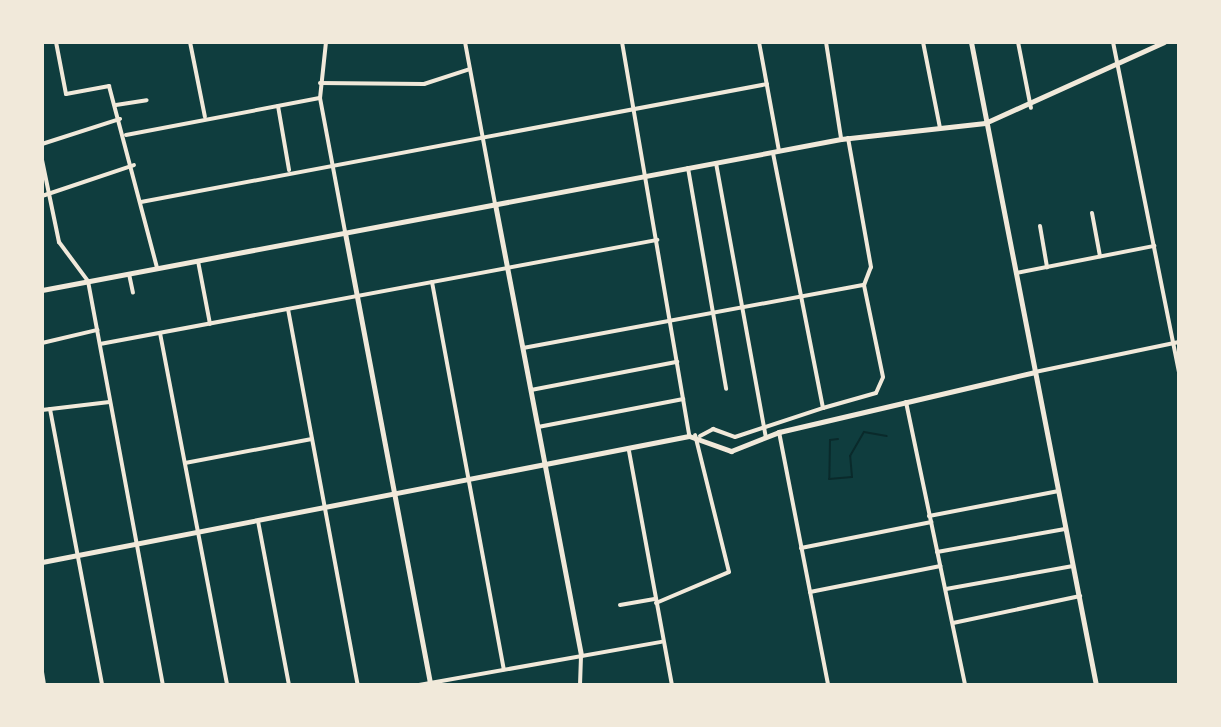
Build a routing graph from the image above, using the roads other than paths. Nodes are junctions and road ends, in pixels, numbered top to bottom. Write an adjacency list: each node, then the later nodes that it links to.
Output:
1 (56, 42): 21 (street)
2 (190, 42): 25 (street)
3 (326, 42): 17 (street)
4 (465, 42): 16 (street)
5 (599, 42): 6 (street)
6 (608, 42)
7 (622, 42): 24 (street)
8 (759, 42): 18 (street)
9 (826, 42): 31 (street)
10 (923, 42): 28 (street)
11 (971, 42): 27 (street)
12 (1018, 42): 23 (street)
13 (1113, 42): 15 (street)
14 (1164, 42): 15 (street)
15 (1118, 65): 23 (street); 48 (street)
16 (471, 69): 17 (street); 30 (street)
17 (320, 83): 19 (street)
18 (767, 84): 24 (street); 33 (street)
19 (320, 98): 22 (street); 37 (street)
20 (147, 100): 21 (street)
21 (116, 105): 26 (street)
22 (278, 106): 29 (street); 39 (street)
23 (1031, 108): 27 (street)
24 (635, 109): 30 (street); 40 (street)
25 (205, 117)
26 (120, 119): 29 (street); 32 (street)
27 (985, 123): 28 (street); 54 (street)
28 (940, 128): 31 (street)
29 (125, 135): 36 (street)
30 (484, 136): 37 (street); 43 (street)
31 (844, 138): 33 (street); 58 (street)
32 (42, 144)
33 (776, 152): 35 (street); 62 (street)
34 (42, 160): 41 (street)
35 (716, 163): 38 (street); 63 (street)
36 (134, 165): 41 (street); 42 (street)
37 (333, 165): 39 (street); 46 (street)
38 (688, 168): 40 (street); 65 (street)
39 (289, 171): 42 (street)
40 (647, 176): 43 (street); 47 (street)
41 (45, 195): 56 (street)
42 (141, 202): 52 (street)
43 (495, 204): 46 (street); 53 (street)
44 (1092, 213): 49 (street)
45 (1040, 226): 51 (street)
46 (345, 233): 50 (street); 61 (street)
47 (657, 240): 53 (street); 66 (street)
48 (1154, 246): 49 (street); 70 (street)
49 (1100, 256): 51 (street)
50 (198, 261): 52 (street); 67 (street)
51 (1047, 267): 54 (street)
52 (157, 268): 55 (street)
53 (507, 268): 57 (street); 73 (street)
54 (1016, 273): 75 (street)
55 (129, 274): 56 (street); 60 (street)
56 (88, 281): 59 (street); 68 (street)
57 (432, 282): 61 (street); 94 (street)
58 (864, 285): 62 (street); 82 (street)
59 (42, 290)
60 (133, 293)
61 (358, 296): 64 (street); 96 (street)
62 (800, 297): 63 (street); 82 (street)
63 (742, 308): 65 (street); 85 (street)
64 (288, 309): 67 (street); 90 (street)
65 (712, 314): 66 (street); 77 (street)
66 (672, 321): 73 (street); 74 (street)
67 (210, 324): 69 (street)
68 (97, 330): 71 (street); 72 (street)
69 (160, 333): 72 (street); 92 (street)
70 (1176, 342): 75 (street); 76 (street)
71 (42, 343)
72 (100, 344): 81 (street)
73 (523, 348): 78 (street)
74 (677, 362): 78 (street); 79 (street)
75 (1035, 372): 80 (street); 95 (street)
76 (1179, 372)
77 (726, 389)
78 (531, 390): 86 (street)
79 (683, 399): 86 (street); 88 (street)
80 (905, 400): 87 (street); 98 (street)
81 (110, 402): 83 (street); 103 (street)
82 (823, 408): 85 (street)
83 (50, 409): 84 (street); 106 (street)
84 (42, 410)
85 (764, 425): 88 (street); 89 (street)
86 (538, 427): 93 (street)
87 (779, 432): 89 (street); 104 (street)
88 (695, 436): 89 (street); 91 (street); 113 (street)
89 (766, 437)
90 (312, 439): 92 (street); 97 (street)
91 (629, 451): 93 (street); 113 (street)
92 (185, 463): 102 (street)
93 (547, 466): 94 (street); 117 (street)
94 (471, 481): 96 (street); 118 (street)
95 (1059, 491): 98 (street); 101 (street)
96 (395, 496): 97 (street); 120 (street)
97 (325, 508): 99 (street); 126 (street)
98 (929, 516): 100 (street)
99 (258, 521): 102 (street); 125 (street)
100 (931, 522): 104 (street); 105 (street)
101 (1065, 529): 105 (street); 108 (street)
102 (199, 533): 103 (street); 124 (street)
103 (137, 544): 106 (street); 123 (street)
104 (801, 548): 111 (street)
105 (937, 552): 109 (street)
106 (78, 556): 107 (street); 122 (street)
107 (42, 562)
108 (1075, 565): 110 (street); 112 (street)
109 (940, 566): 110 (street); 111 (street)
110 (946, 589): 115 (street)
111 (810, 592): 130 (street)
112 (1080, 596): 115 (street); 132 (street)
113 (655, 601): 114 (street); 116 (street)
114 (620, 605)
115 (953, 623): 131 (street)
116 (661, 642): 117 (street); 129 (street)
117 (581, 655): 118 (street); 128 (street)
118 (504, 669): 120 (street)
119 (42, 672): 121 (street)
120 (430, 684): 127 (street)
121 (44, 685)
122 (102, 685)
123 (163, 685)
124 (227, 685)
125 (289, 685)
126 (358, 685)
127 (419, 685)
128 (580, 685)
129 (672, 685)
130 (828, 685)
131 (965, 685)
132 (1096, 685)

